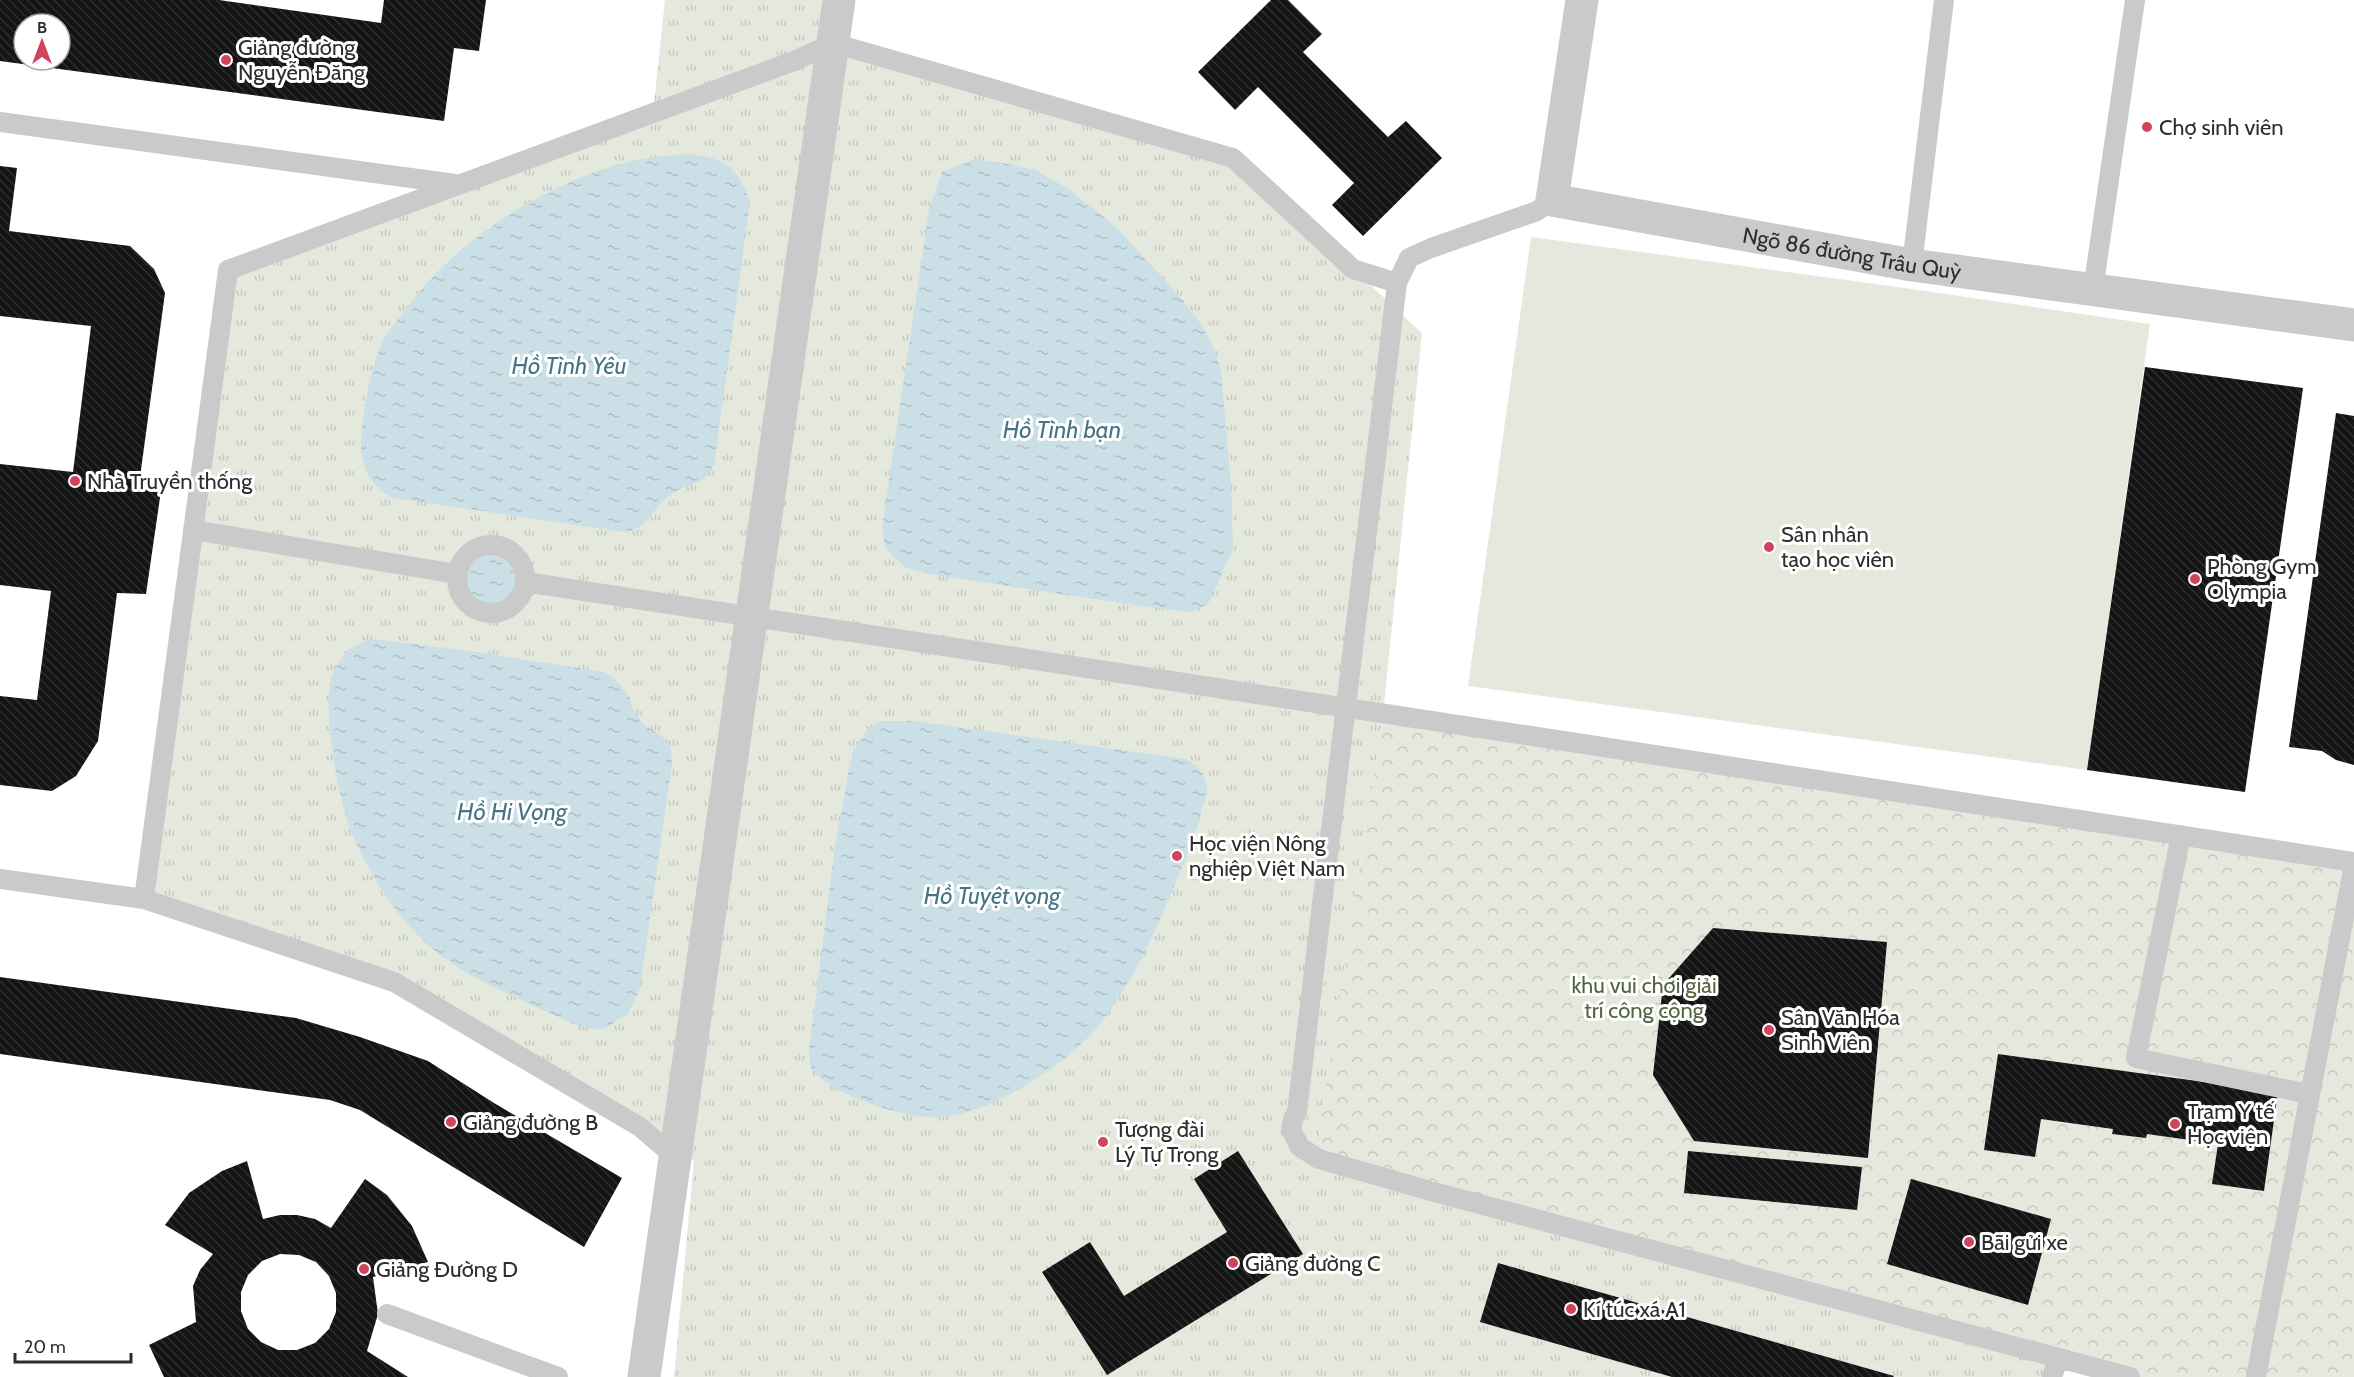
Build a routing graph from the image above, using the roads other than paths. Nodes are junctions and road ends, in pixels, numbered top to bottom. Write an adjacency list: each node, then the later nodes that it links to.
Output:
1 (839, 0): 5 (street)
2 (1582, 0): 8 (street)
3 (1944, 0): 9 (lane)
4 (2135, 0): 11 (lane)
5 (833, 43): 7 (lane); 10 (lane); 16 (street)
6 (0, 122): 7 (lane)
7 (458, 184): 13 (lane)
8 (1551, 200): 9 (street, Ngõ 86 đường Trâu Quỳ); 10 (lane)
9 (1911, 265): 11 (street, Ngõ 86 đường Trâu Quỳ)
10 (1397, 283): 17 (lane)
11 (2093, 290): 12 (street, Ngõ 86 đường Trâu Quỳ)
12 (2354, 325)
13 (194, 530): 14 (lane); 21 (lane)
14 (457, 574): 15 (lane); 15 (lane)
15 (525, 582): 16 (lane)
16 (752, 618): 17 (lane); 23 (street)
17 (1346, 708): 18 (lane); 25 (lane)
18 (2181, 835): 19 (lane); 22 (lane)
19 (2354, 864): 22 (lane)
20 (0, 879): 21 (lane)
21 (144, 899): 23 (lane)
22 (2309, 1094): 30 (lane)
23 (675, 1157): 28 (street)
24 (387, 1314): 27 (lane)
25 (2055, 1368): 26 (lane)
26 (2083, 1372): 29 (lane)
27 (558, 1377)
28 (644, 1377)
29 (2130, 1377)
30 (2256, 1377)

